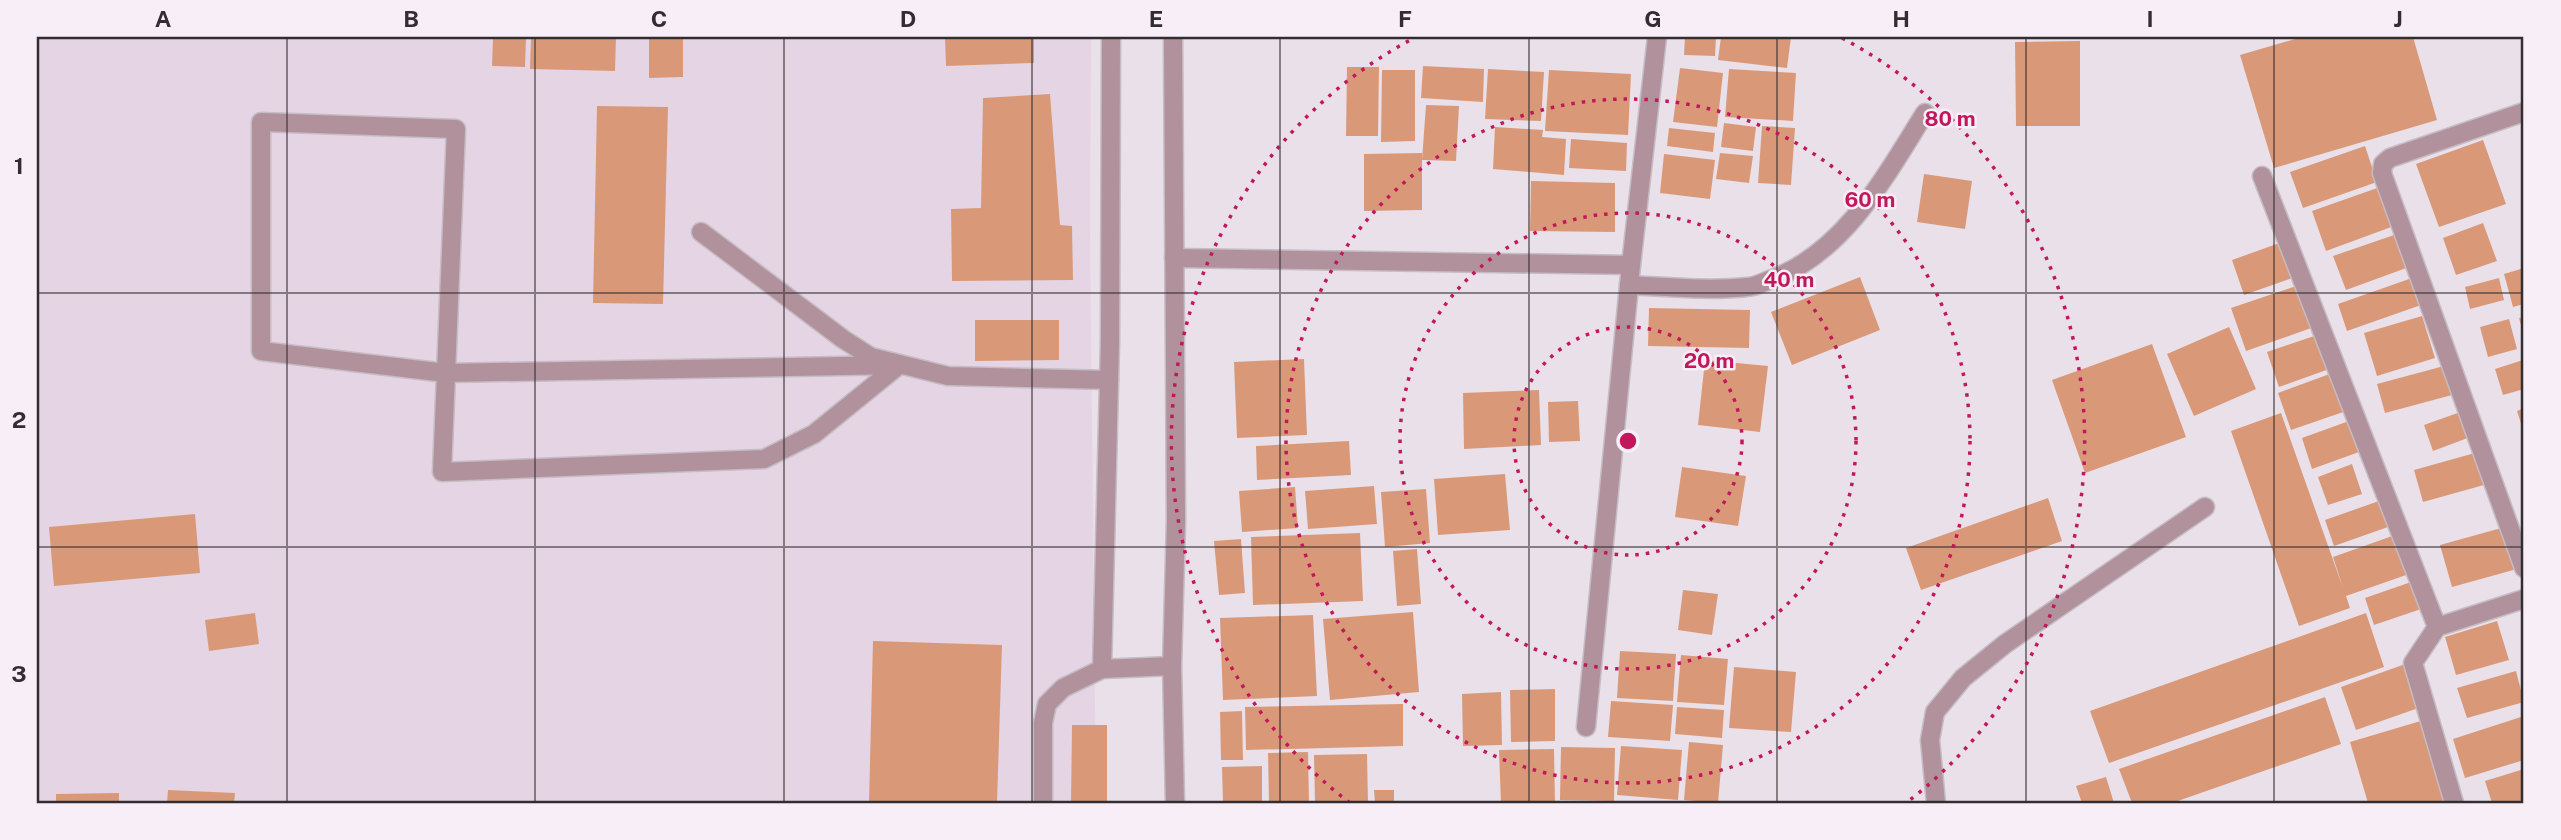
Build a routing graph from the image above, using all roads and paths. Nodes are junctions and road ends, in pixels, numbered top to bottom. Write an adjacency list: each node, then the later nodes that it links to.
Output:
1 (1111, 37): 13 (street)
2 (1173, 37): 8 (street)
3 (1657, 37): 9 (street)
4 (2524, 112): 15 (street)
5 (1925, 113): 10 (street)
6 (2263, 176): 17 (street)
7 (701, 232): 11 (street)
8 (1174, 258): 9 (street); 18 (street)
9 (1632, 265): 10 (street)
10 (1629, 285): 20 (street)
11 (899, 365): 12 (street); 12 (street); 13 (street)
12 (446, 373): 12 (street)
13 (1110, 380): 19 (street)
14 (2205, 507): 23 (street)
15 (2524, 568)
16 (2524, 599): 17 (street)
17 (2437, 626): 24 (street)
18 (1172, 666): 19 (street); 22 (street)
19 (1102, 669): 21 (street)
20 (1586, 727)
21 (1043, 803)
22 (1175, 803)
23 (1936, 803)
24 (2454, 803)

